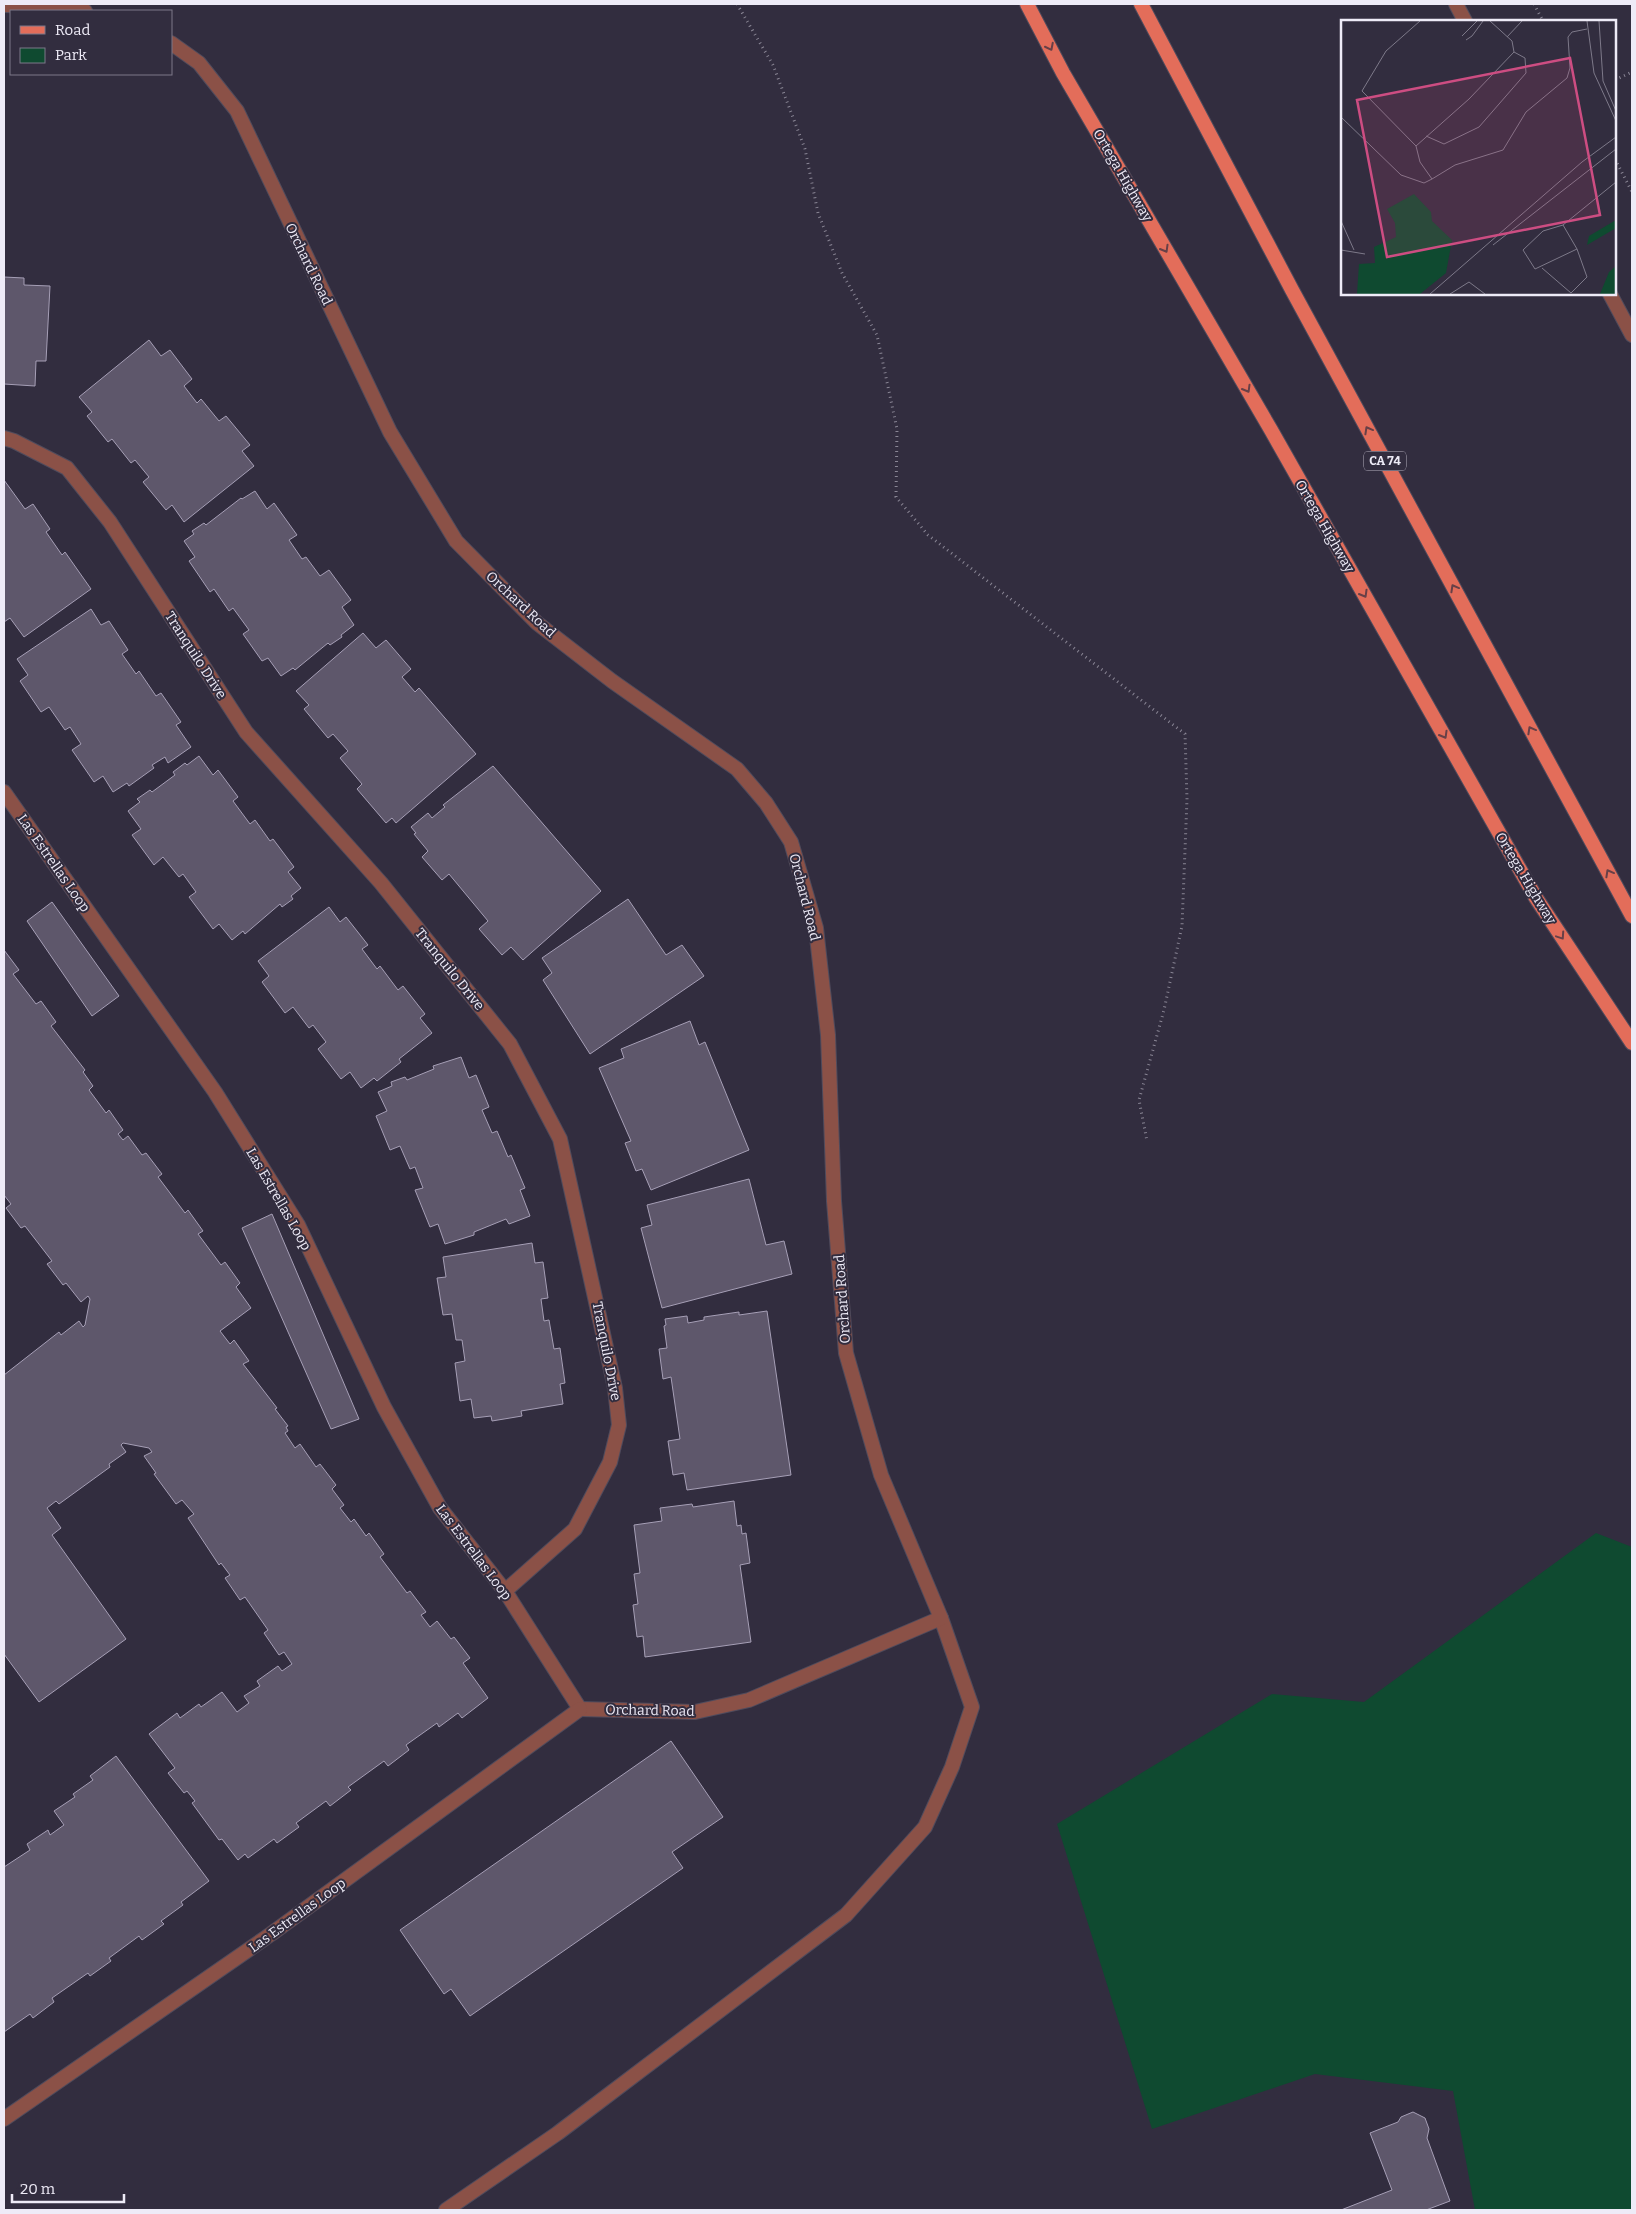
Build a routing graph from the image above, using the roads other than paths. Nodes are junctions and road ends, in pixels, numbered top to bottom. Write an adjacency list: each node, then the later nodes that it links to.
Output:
1 (1027, 4): 13 (main road, Ortega Highway, one-way to 13)
2 (1141, 4): 12 (main road, CA 74, one-way to 2)
3 (1456, 4): 6 (street)
4 (4, 5): 5 (street)
5 (78, 10)
6 (1464, 20)
7 (172, 44): 15 (street, Orchard Road)
8 (1611, 295): 9 (street)
9 (1632, 335)
10 (4, 438): 14 (street, Tranquilo Drive)
11 (4, 792): 14 (street, Las Estrellas Loop)
12 (1632, 916)
13 (1632, 1043)
14 (505, 1591): 16 (street, Las Estrellas Loop)
15 (941, 1618): 16 (street, Orchard Road); 18 (street)
16 (580, 1709): 17 (street, Las Estrellas Loop)
17 (4, 2119)
18 (446, 2210)

